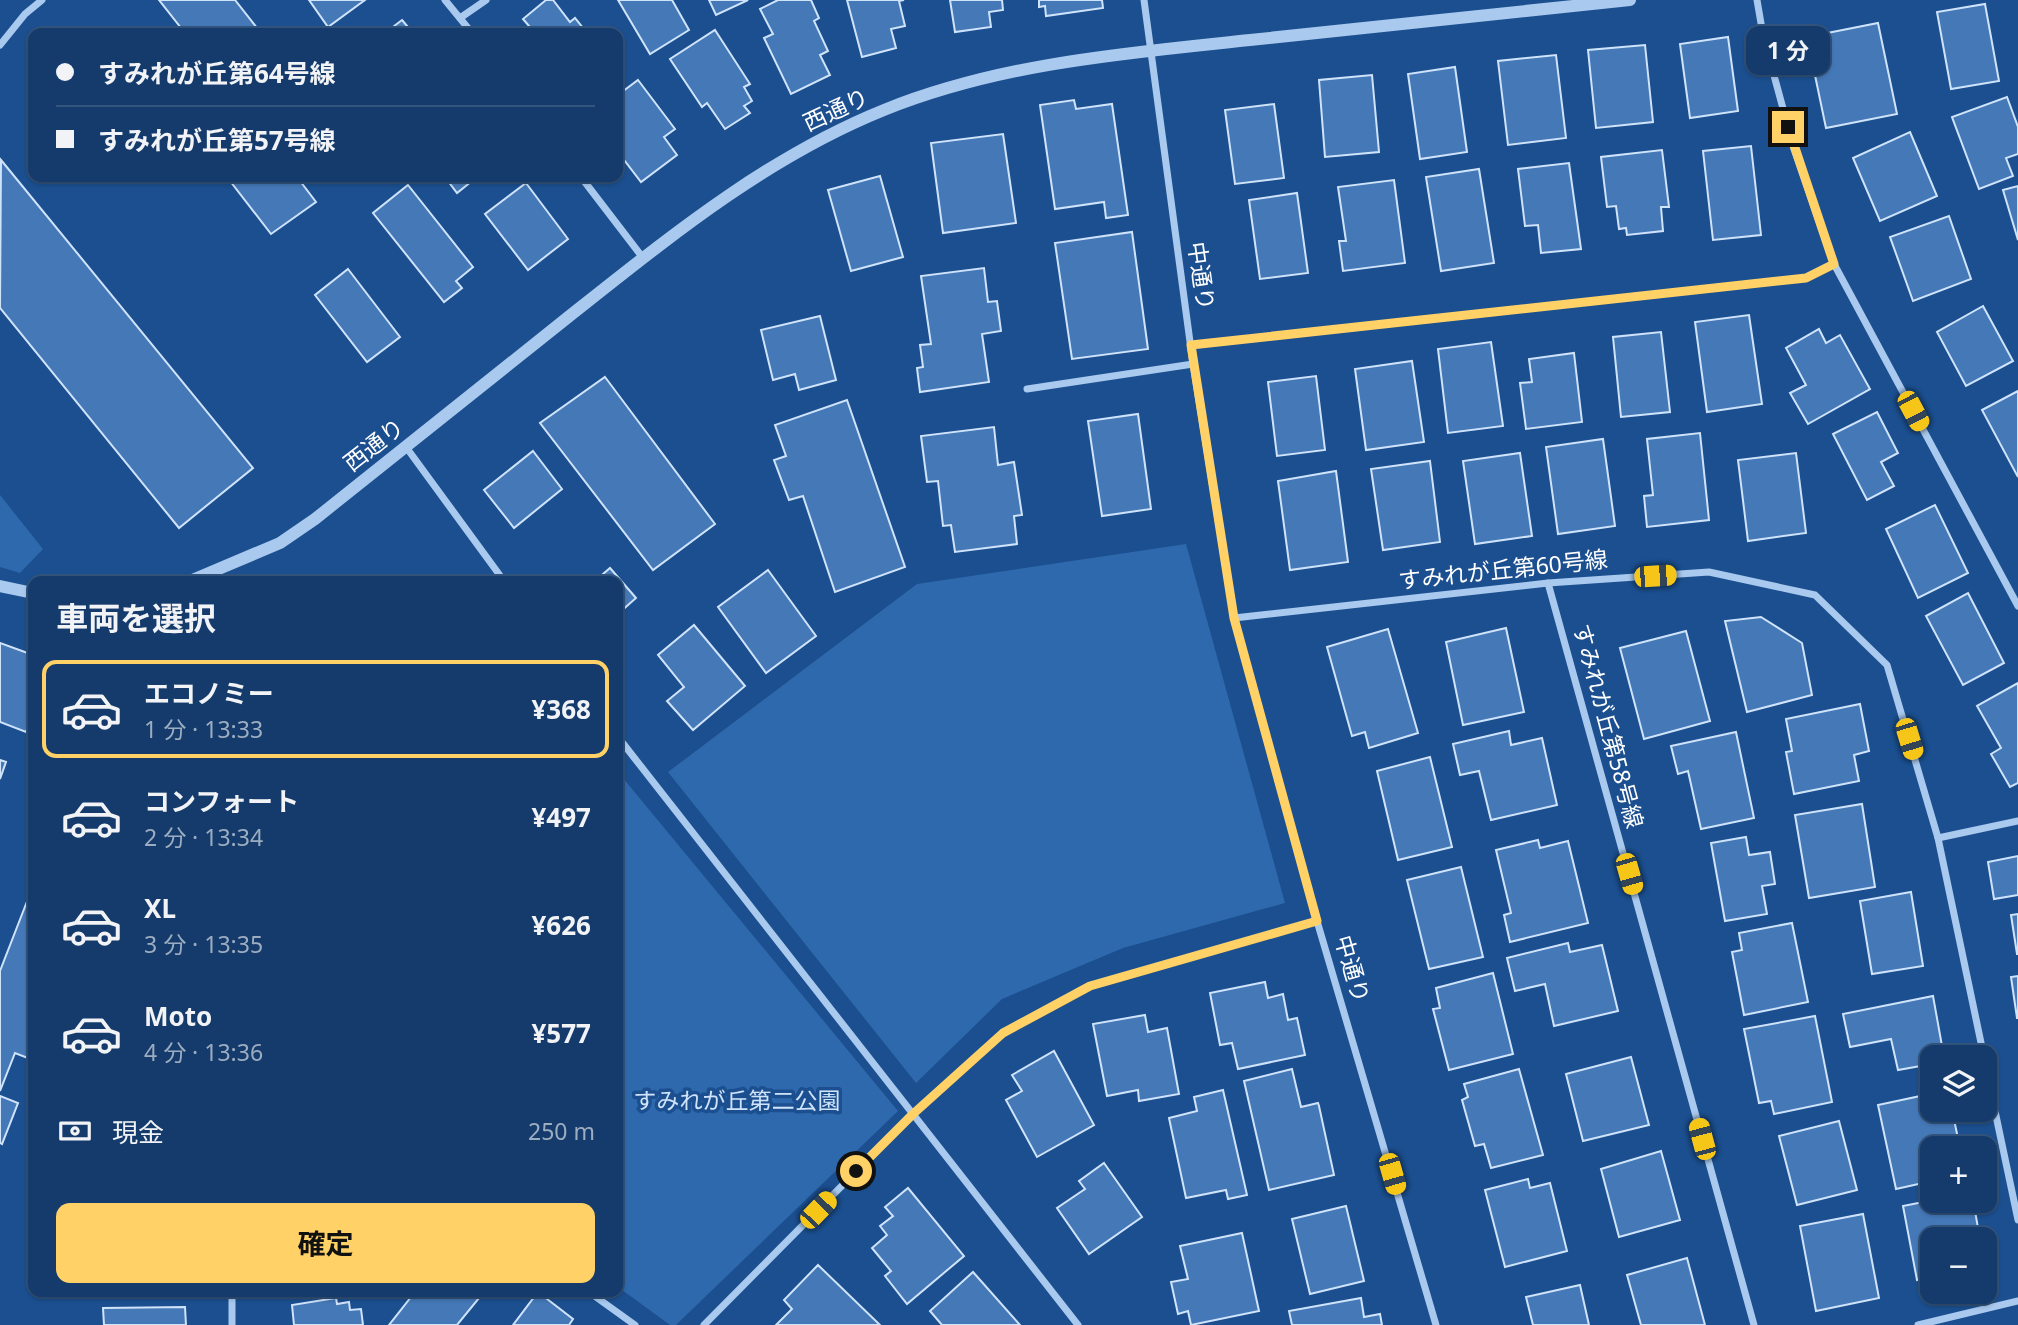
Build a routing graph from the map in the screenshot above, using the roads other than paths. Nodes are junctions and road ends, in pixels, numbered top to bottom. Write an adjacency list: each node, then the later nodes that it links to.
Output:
1 (42, 0): 9 (street)
2 (445, 0): 7 (street)
3 (486, 0): 7 (street)
4 (1144, 0): 10 (street, 中通り)
5 (1630, 0): 10 (street, 西通り)
6 (1757, 0): 13 (street)
7 (460, 18): 8 (street)
8 (468, 28)
9 (0, 45)
10 (1150, 51): 12 (street, 西通り); 14 (street, 中通り)
11 (585, 182): 12 (street)
12 (643, 258): 17 (street, 西通り)
13 (1834, 264): 14 (street); 23 (street)
14 (1191, 345): 15 (street, 中通り)
15 (1194, 364): 16 (street); 24 (street, 中通り)
16 (1027, 389)
17 (406, 447): 18 (street, 西通り); 19 (street)
18 (202, 576)
19 (500, 576)
20 (1548, 583): 24 (street, すみれが丘第60号線); 27 (street, すみれが丘第60号線); 41 (street, すみれが丘第58号線)
21 (0, 586): 22 (street)
22 (28, 592)
23 (2018, 606)
24 (1234, 618): 28 (street, 中通り)
25 (623, 743): 30 (street)
26 (2018, 821): 27 (street)
27 (1938, 838): 29 (street, すみれが丘第60号線)
28 (1317, 921): 30 (street); 40 (street, 中通り)
29 (1981, 1045)
30 (913, 1114): 38 (street); 39 (street)
31 (1997, 1120): 32 (street, すみれが丘第60号線)
32 (2018, 1220)
33 (232, 1297): 36 (street)
34 (596, 1297): 37 (street)
35 (2018, 1301): 42 (street)
36 (232, 1325)
37 (635, 1325)
38 (704, 1325)
39 (1078, 1325)
40 (1436, 1325)
41 (1754, 1325)
42 (1918, 1325)

